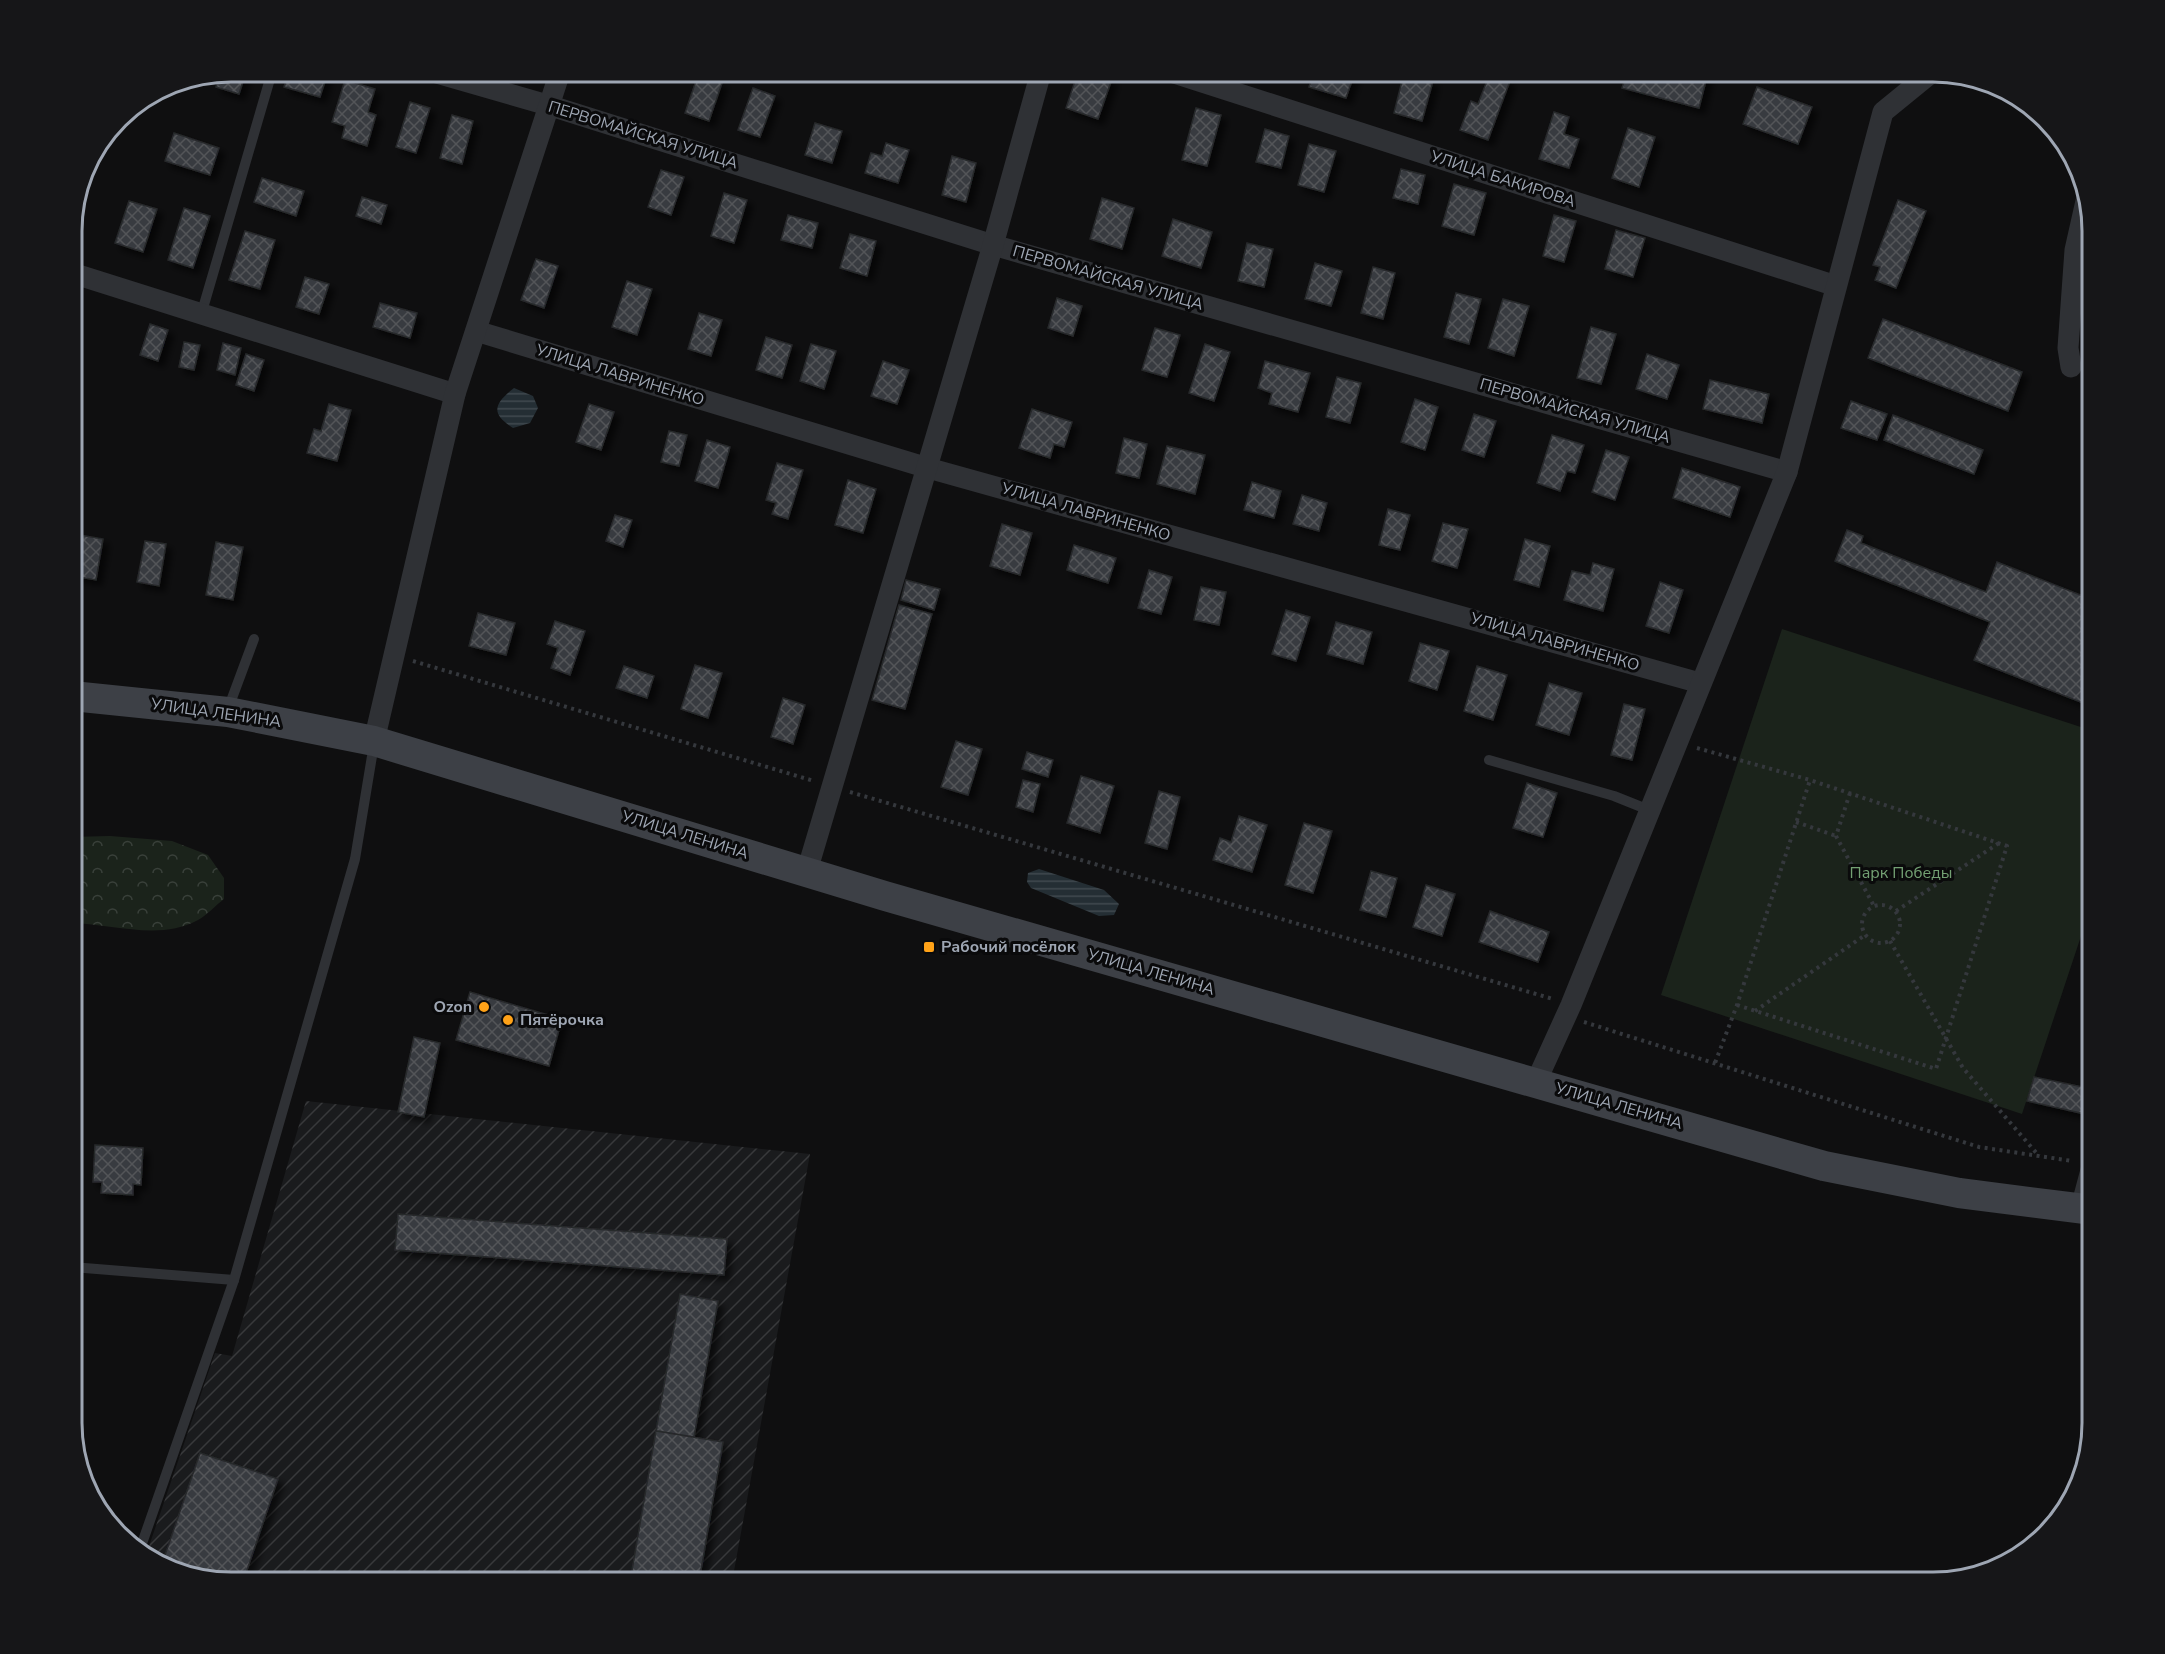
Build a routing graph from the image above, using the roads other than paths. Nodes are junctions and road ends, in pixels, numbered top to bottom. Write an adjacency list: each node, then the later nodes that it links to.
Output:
1 (1203, 82): 11 (street, УЛИЦА БАКИРОВА)
2 (1920, 82): 11 (street)
3 (269, 83): 12 (lane)
4 (471, 83): 7 (street, ПЕРВОМАЙСКАЯ УЛИЦА)
5 (557, 83): 7 (street)
6 (1038, 83): 9 (street)
7 (551, 106): 9 (street, ПЕРВОМАЙСКАЯ УЛИЦА); 13 (street)
8 (2082, 220): 14 (street)
9 (993, 245): 16 (street); 17 (street, ПЕРВОМАЙСКАЯ УЛИЦА)
10 (83, 277): 12 (street)
11 (1836, 286): 17 (street)
12 (201, 315): 15 (street)
13 (476, 331): 15 (street); 16 (street, УЛИЦА ЛАВРИНЕНКО)
14 (2071, 367)
15 (455, 394): 22 (street)
16 (928, 468): 19 (street, УЛИЦА ЛАВРИНЕНКО); 25 (street)
17 (1787, 471): 19 (street)
18 (254, 639): 21 (lane)
19 (1700, 683): 24 (street)
20 (83, 697): 21 (main road, УЛИЦА ЛЕНИНА)
21 (228, 712): 22 (main road, УЛИЦА ЛЕНИНА)
22 (374, 741): 25 (main road, УЛИЦА ЛЕНИНА); 29 (lane)
23 (1489, 760): 24 (lane)
24 (1649, 810): 26 (street)
25 (807, 871): 26 (main road, УЛИЦА ЛЕНИНА)
26 (1536, 1082): 27 (main road, УЛИЦА ЛЕНИНА)
27 (2082, 1209)
28 (83, 1268): 29 (lane)
29 (234, 1280): 30 (lane)
30 (143, 1542)

